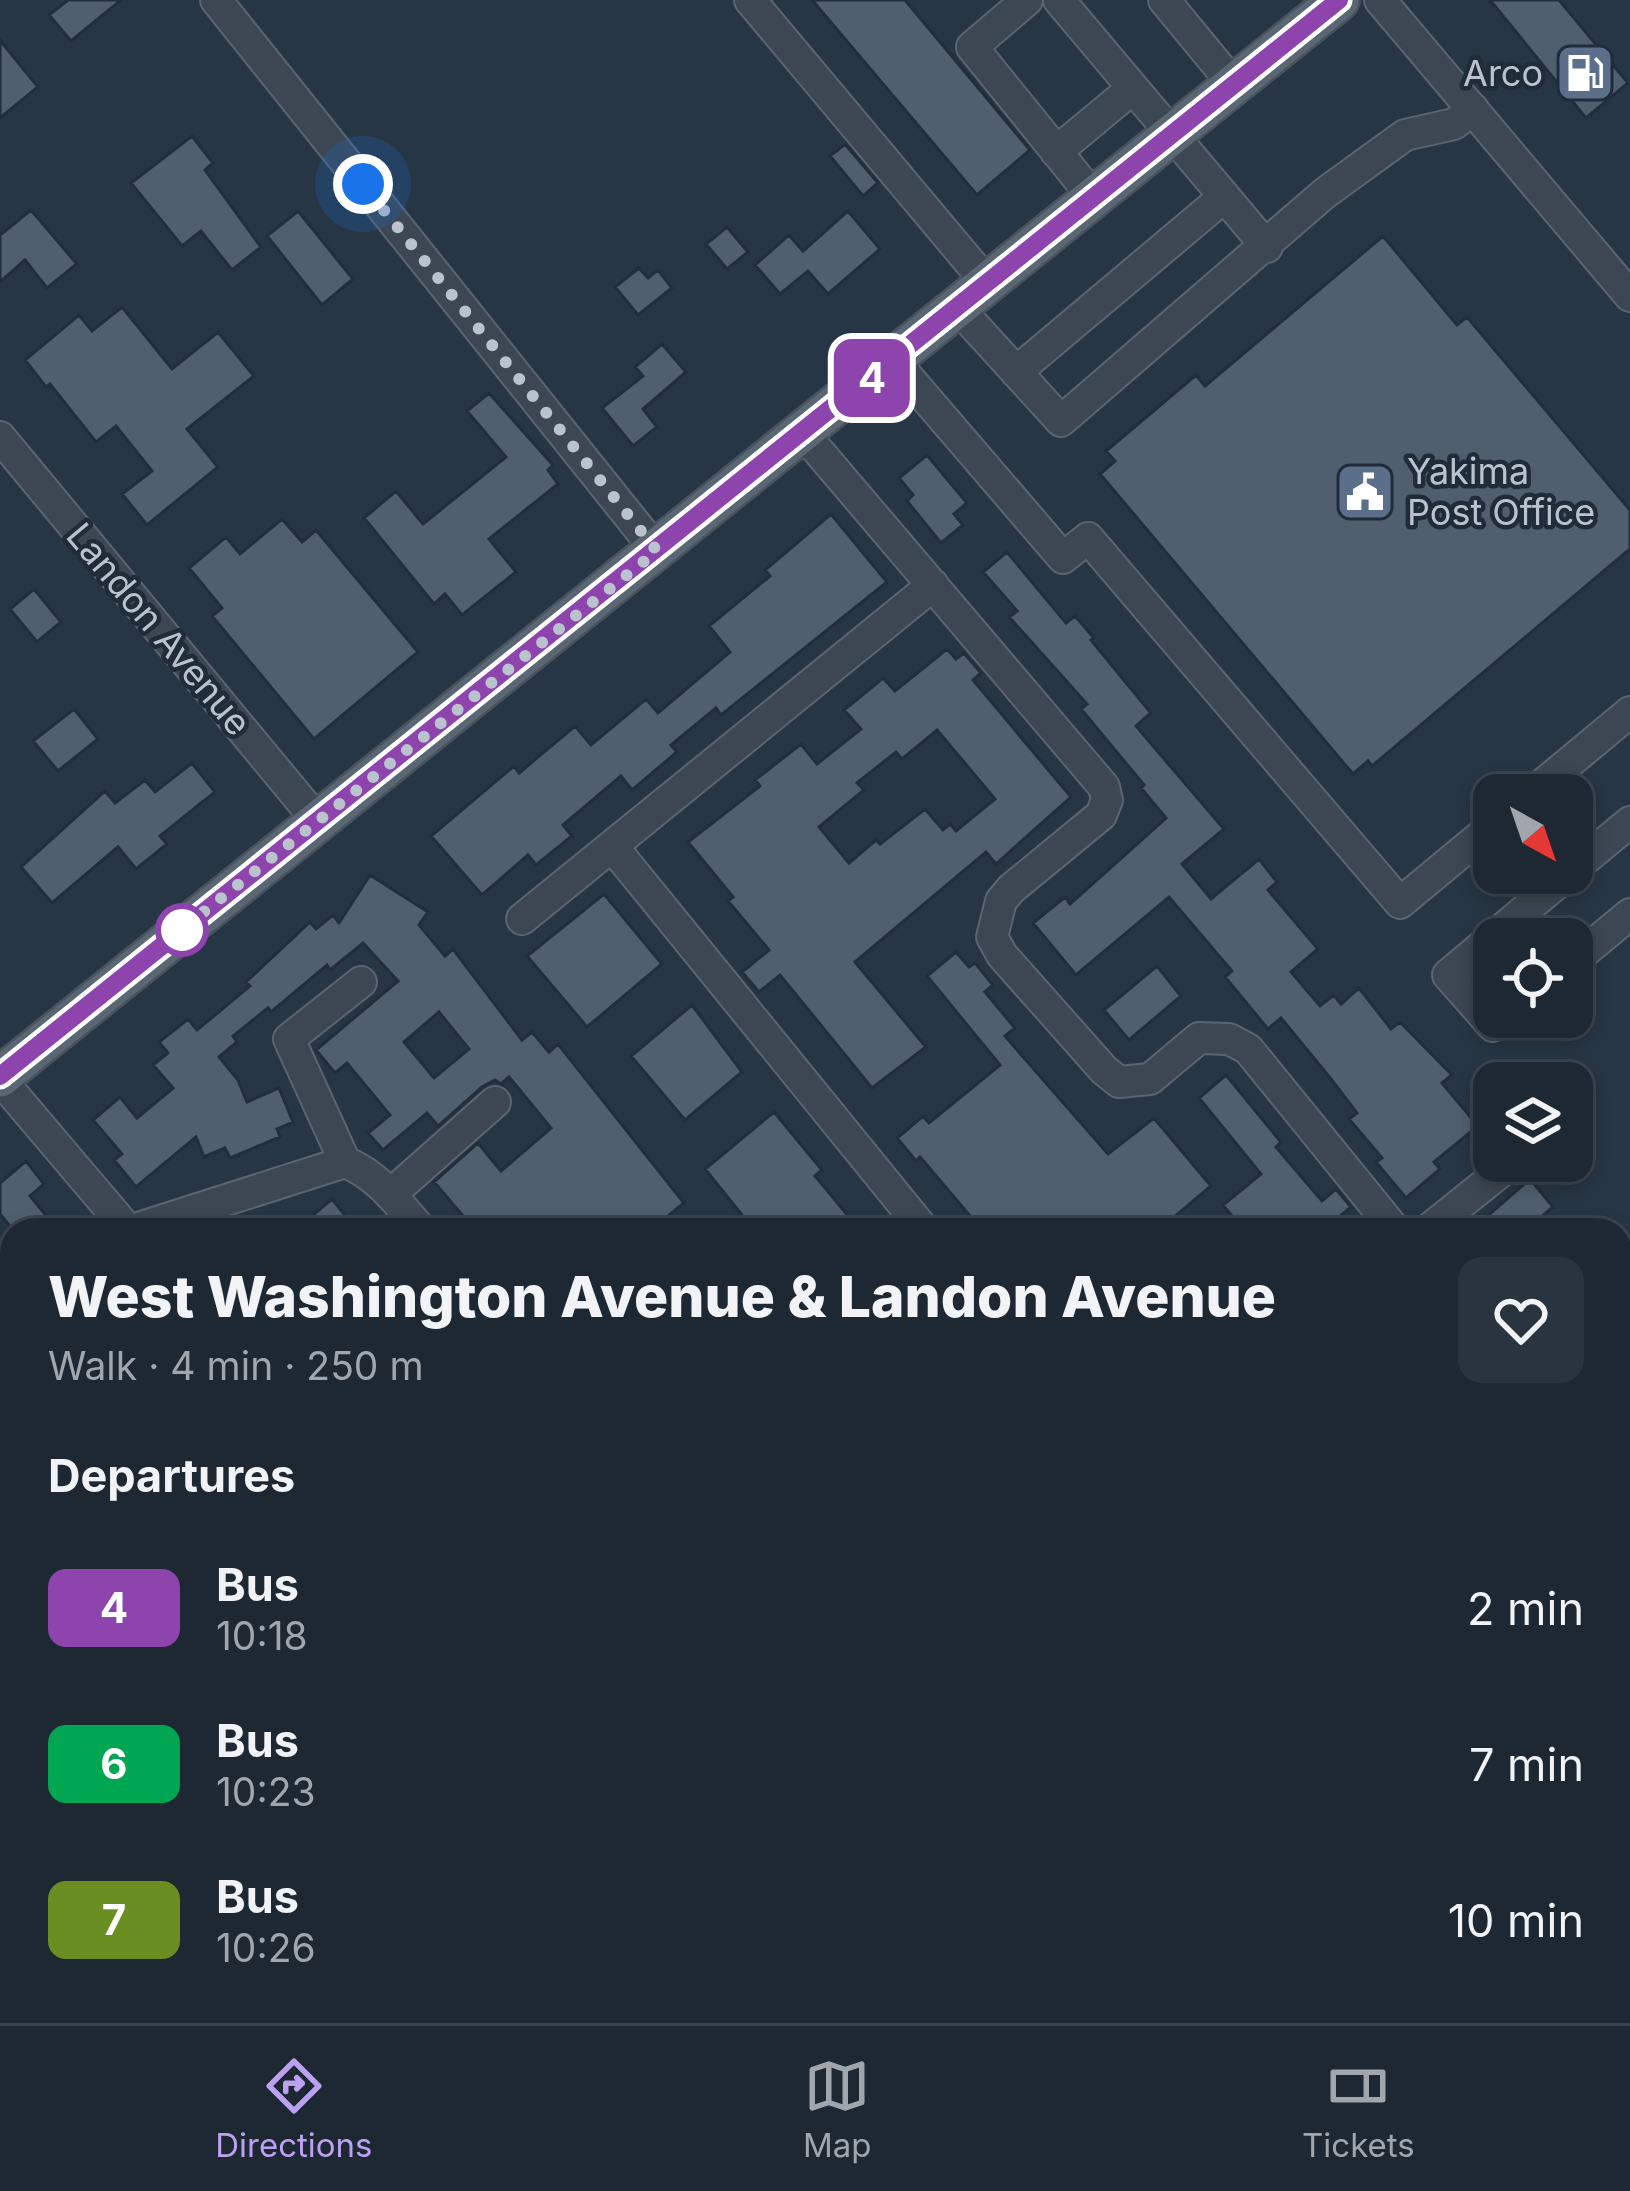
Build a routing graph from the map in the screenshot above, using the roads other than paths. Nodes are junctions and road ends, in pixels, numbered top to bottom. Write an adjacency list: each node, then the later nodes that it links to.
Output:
1 (216, 0): 22 (street)
2 (750, 0): 16 (street)
3 (1027, 0): 12 (street)
4 (1059, 0): 9 (street)
5 (1164, 0): 8 (street)
6 (1339, 0): 8 (main road)
7 (1380, 0): 10 (street)
8 (1234, 85): 11 (main road)
9 (1132, 88): 11 (street); 12 (street)
10 (1473, 110): 15 (street); 17 (street)
11 (1172, 136): 13 (street); 14 (main road)
12 (1056, 152): 14 (street)
13 (1224, 197): 15 (street); 19 (street)
14 (1094, 199): 16 (main road)
15 (1267, 247): 19 (street)
16 (973, 296): 18 (main road); 19 (street)
17 (1630, 296)
18 (894, 361): 20 (main road); 28 (street)
19 (1016, 372)
20 (803, 433): 22 (main road); 23 (street)
21 (0, 437): 26 (street, Landon Avenue)
22 (657, 551): 26 (main road)
23 (933, 585): 29 (street); 48 (street)
24 (1630, 712): 25 (street)
25 (1556, 774)
26 (317, 820): 39 (main road)
27 (1630, 822): 30 (street)
28 (1473, 842)
29 (612, 846): 34 (street); 47 (street)
30 (1593, 853)
31 (1544, 894): 33 (street)
32 (1630, 914): 35 (street)
33 (1516, 918)
34 (522, 919)
35 (1593, 945)
36 (1473, 954): 38 (street)
37 (361, 982): 41 (street)
38 (1473, 1003)
39 (0, 1077): 44 (street)
40 (495, 1102): 43 (street)
41 (345, 1162): 43 (street); 45 (street)
42 (1488, 1182): 49 (street)
43 (391, 1194): 46 (street)
44 (120, 1218)
45 (168, 1218)
46 (411, 1218)
47 (914, 1218)
48 (1385, 1218)
49 (1443, 1218)

